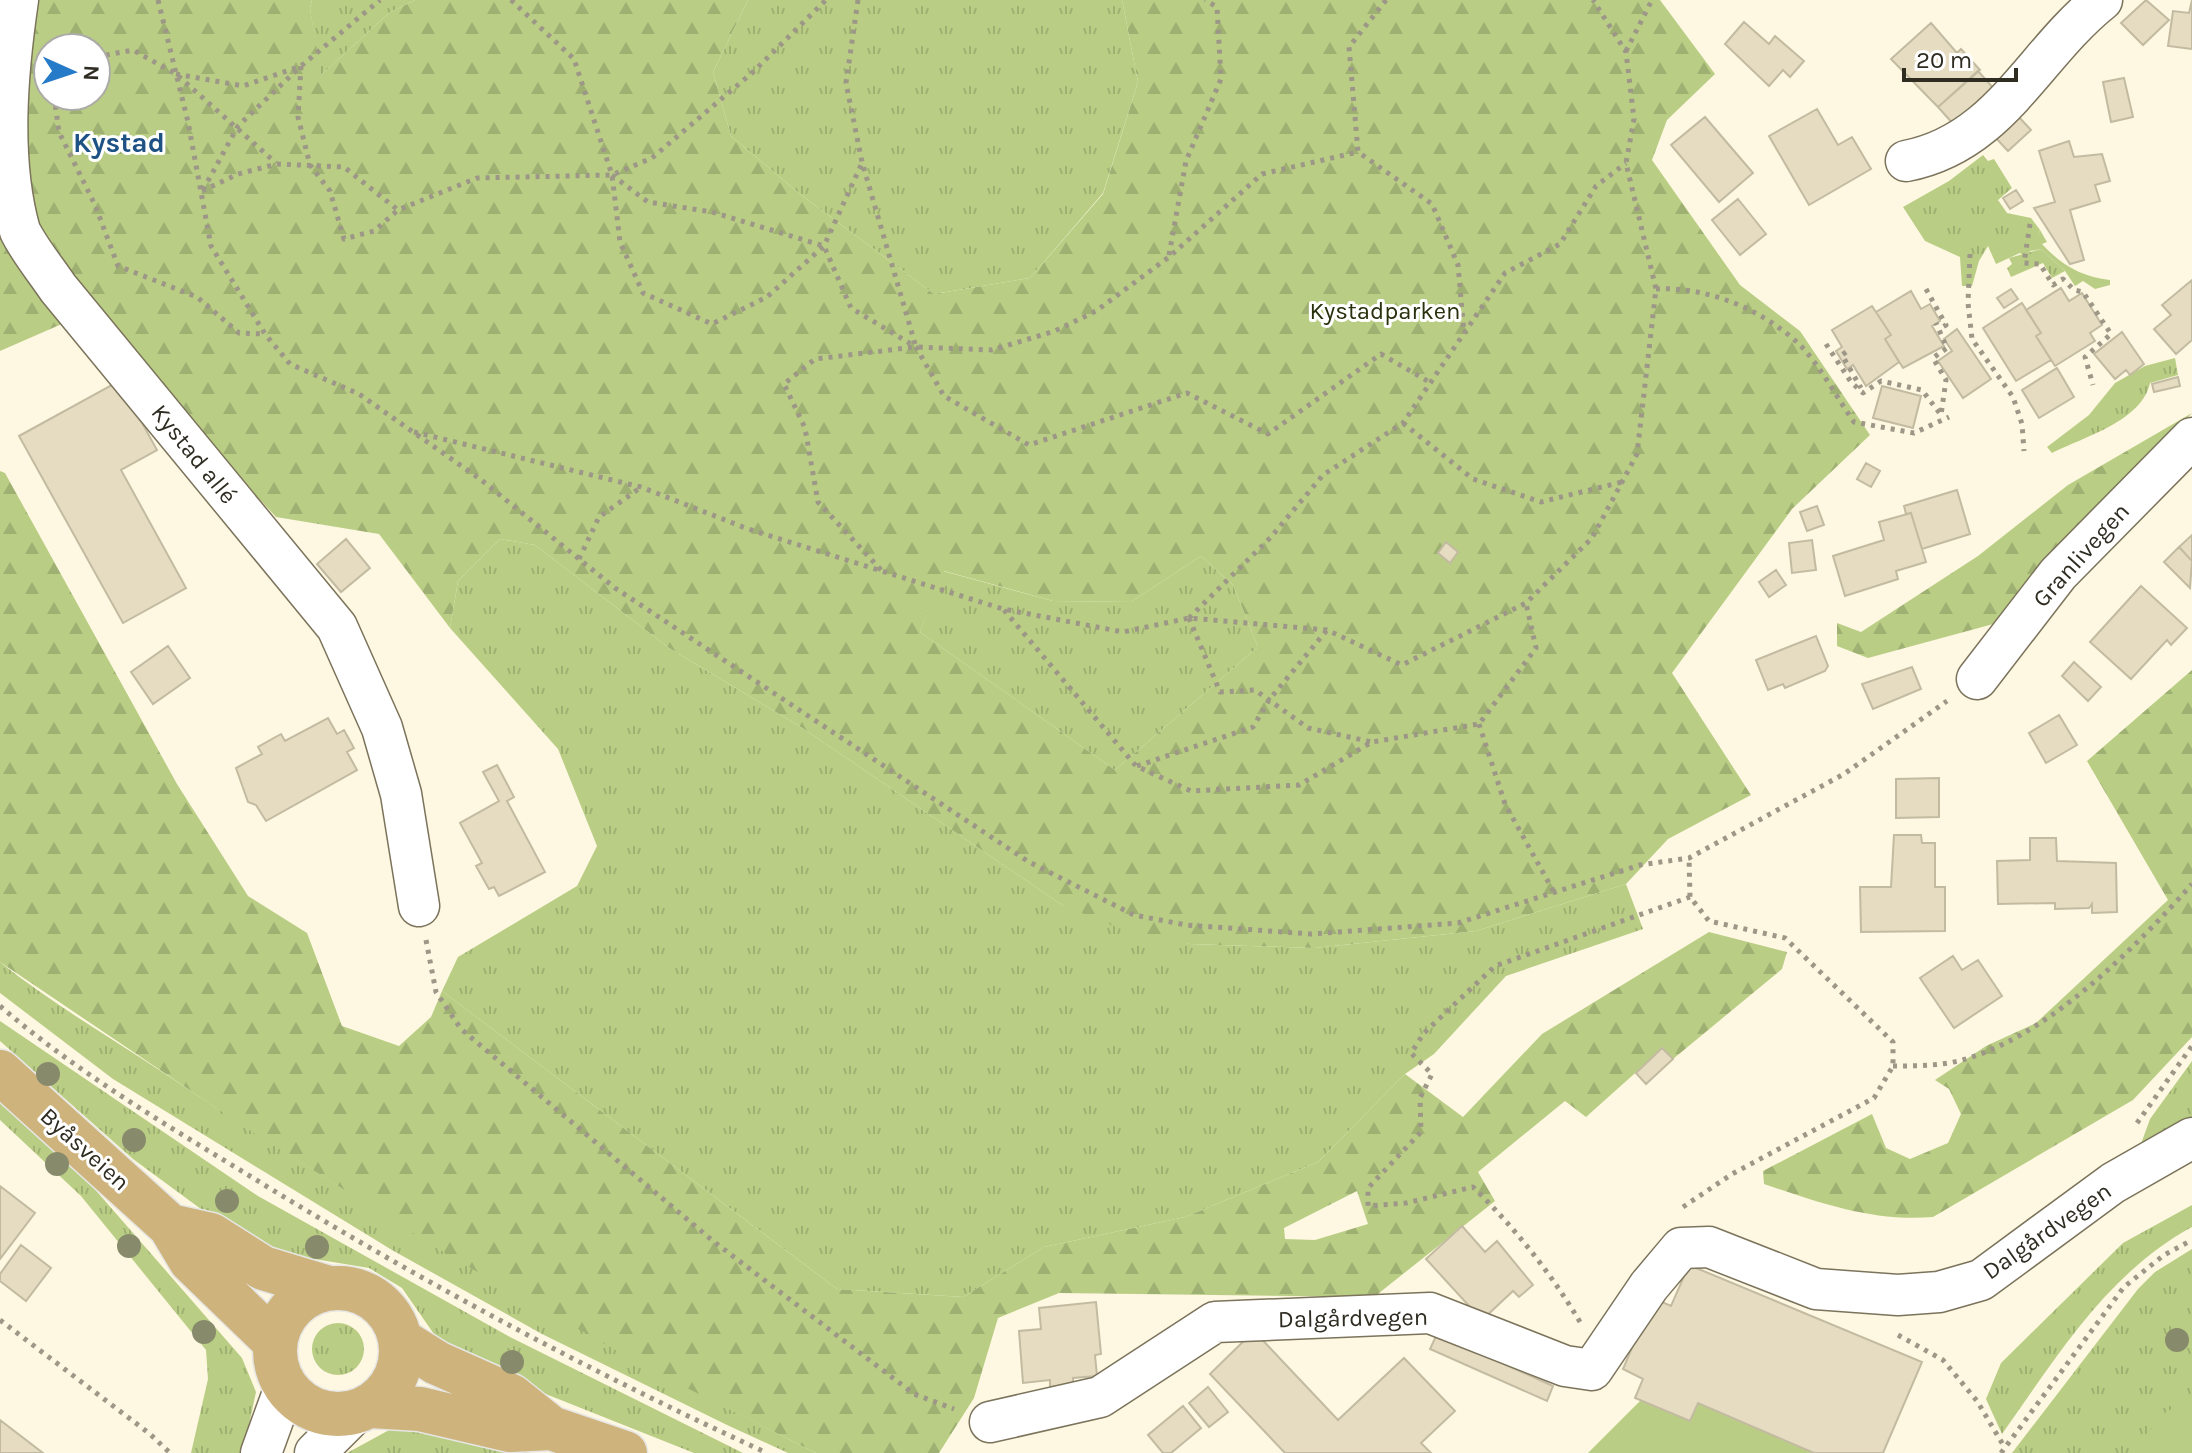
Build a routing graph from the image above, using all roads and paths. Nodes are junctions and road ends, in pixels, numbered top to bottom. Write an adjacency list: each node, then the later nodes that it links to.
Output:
1 (18, 0): 63 (street, Kystad allé)
2 (158, 0): 15 (path)
3 (380, 0): 14 (path)
4 (511, 0): 24 (path)
5 (826, 0): 24 (path)
6 (858, 0): 20 (path)
7 (1205, 0): 30 (path)
8 (1386, 0): 18 (path)
9 (1593, 0): 12 (path)
10 (1652, 0): 12 (path)
11 (2087, 3): 19 (street)
12 (1626, 52): 21 (path)
13 (112, 54): 15 (path)
14 (301, 66): 15 (path); 17 (path); 23 (path)
15 (176, 74): 17 (path); 25 (path)
16 (56, 112): 33 (path)
17 (238, 126): 22 (path); 25 (path)
18 (1358, 152): 30 (path); 34 (path)
19 (1906, 161)
20 (862, 162): 28 (path); 36 (path)
21 (1626, 163): 31 (path); 34 (path)
22 (277, 164): 23 (path); 25 (path)
23 (310, 165): 26 (path); 26 (path)
24 (612, 175): 26 (path); 28 (path); 28 (path)
25 (202, 191): 33 (path)
26 (398, 210)
27 (2030, 224): 39 (path)
28 (824, 246): 36 (path)
29 (1970, 254): 45 (path)
30 (1169, 257): 36 (path)
31 (1656, 289): 41 (path); 46 (path)
32 (1926, 289): 40 (path)
33 (265, 334): 43 (path)
34 (1464, 334): 38 (path)
35 (1826, 344): 40 (path)
36 (916, 347): 38 (path); 49 (path)
37 (1846, 352): 40 (path)
38 (1431, 383): 42 (path)
39 (2093, 385)
40 (1863, 393)
41 (1949, 417)
42 (1403, 423): 46 (path); 52 (path)
43 (409, 431): 47 (path); 48 (path)
44 (2192, 438): 54 (street, Granlivegen)
45 (2024, 451)
46 (1622, 482): 50 (path)
47 (641, 487): 48 (path); 49 (path)
48 (579, 559): 61 (path)
49 (882, 571): 51 (path)
50 (1526, 603): 53 (path); 56 (path)
51 (1003, 609): 52 (path); 58 (path)
52 (1189, 618): 53 (path); 55 (path)
53 (1327, 630): 55 (path)
54 (1977, 679): 59 (path)
55 (1269, 700): 57 (path); 58 (path)
56 (1479, 724): 57 (path); 61 (path)
57 (1372, 742): 58 (path)
58 (1136, 766)
59 (1689, 858): 61 (path); 62 (path)
60 (2192, 884): 66 (path)
61 (1555, 894)
62 (1690, 897): 66 (path); 76 (path)
63 (419, 906): 83 (path)
64 (0, 1006): 90 (path)
65 (2192, 1046): 69 (path)
66 (1893, 1066): 70 (path)
67 (0, 1072): 71 (main road, Byåsveien)
68 (2192, 1138): 69 (street, Dalgårdvegen)
69 (2113, 1183): 80 (street, Dalgårdvegen)
70 (1670, 1216)
71 (170, 1226): 73 (main road, Byåsveien); 79 (main road, Byåsveien)
72 (2192, 1240): 85 (path)
73 (329, 1288): 78 (main road); 79 (main road)
74 (1587, 1312): 76 (path)
75 (0, 1320): 86 (path)
76 (1581, 1323): 80 (path)
77 (1892, 1332): 85 (path)
78 (400, 1340): 82 (main road); 84 (main road)
79 (275, 1342): 81 (main road)
80 (1565, 1366): 83 (street, Dalgårdvegen)
81 (285, 1387): 82 (main road); 87 (street)
82 (363, 1409): 84 (main road); 88 (street)
83 (990, 1422)
84 (551, 1428): 89 (main road)
85 (2003, 1451)
86 (170, 1453)
87 (261, 1453)
88 (315, 1453)
89 (625, 1453)
90 (767, 1453)

